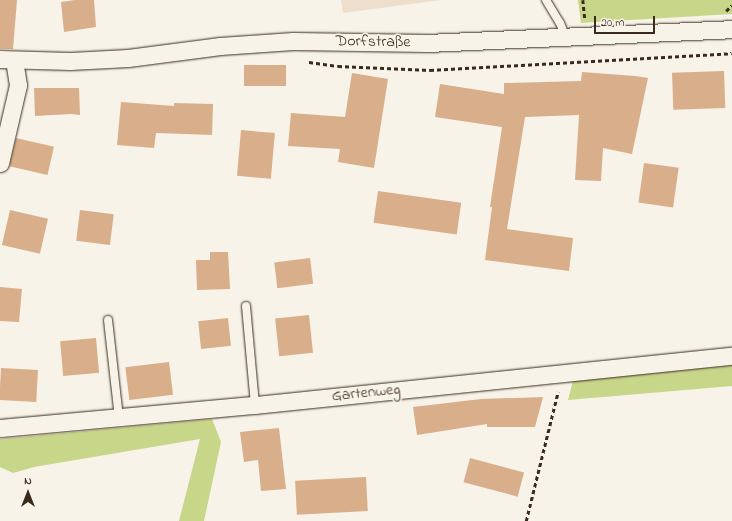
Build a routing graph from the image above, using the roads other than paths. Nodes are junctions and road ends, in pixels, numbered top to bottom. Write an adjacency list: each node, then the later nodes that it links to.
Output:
1 (546, 0): 3 (lane)
2 (732, 29): 3 (street, Dorfstraße)
3 (566, 38): 4 (street, Dorfstraße)
4 (7, 60): 5 (street); 6 (street)
5 (0, 72)
6 (0, 163)
7 (246, 306): 10 (lane)
8 (108, 320): 11 (lane)
9 (732, 356): 10 (street, Gartenweg)
10 (255, 405): 11 (street, Gartenweg)
11 (119, 418): 12 (street, Gartenweg)
12 (0, 428)

